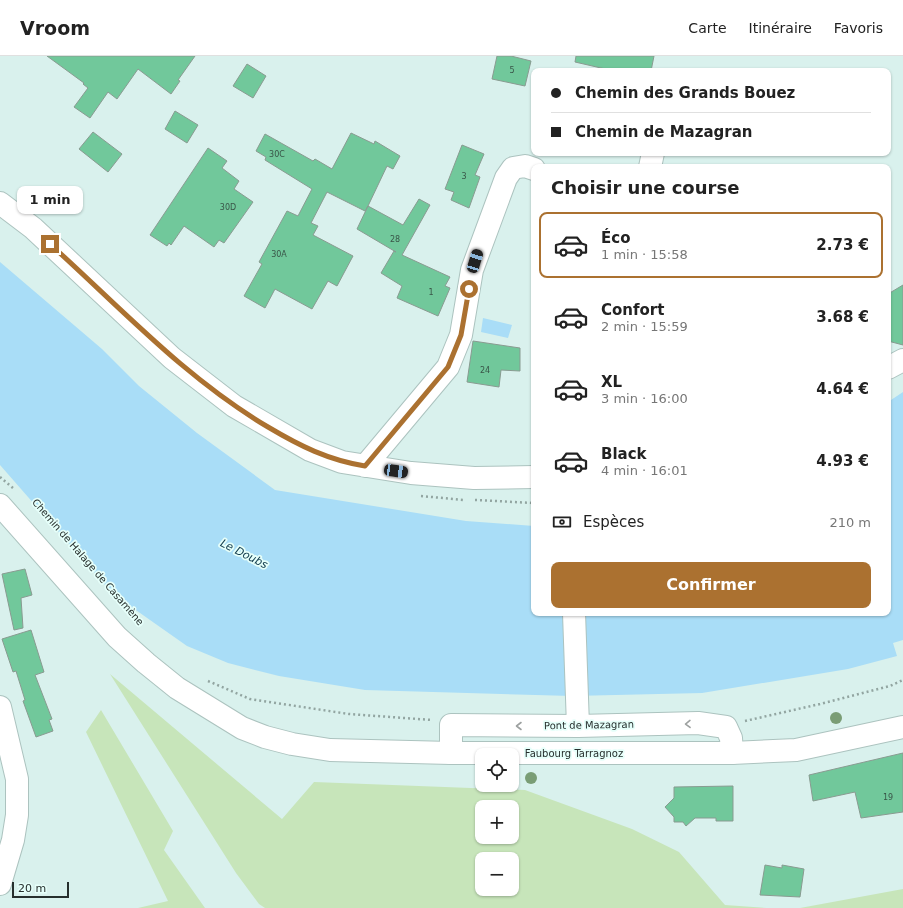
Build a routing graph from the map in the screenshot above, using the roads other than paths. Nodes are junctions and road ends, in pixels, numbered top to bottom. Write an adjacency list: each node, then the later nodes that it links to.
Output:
1 (531, 168): 5 (street)
2 (0, 203): 5 (street)
3 (903, 360): 4 (street)
4 (891, 366)
5 (365, 466): 6 (street)
6 (531, 477)
7 (8, 498): 12 (street, Faubourg Tarragnoz)
8 (574, 616): 10 (street)
9 (0, 707): 14 (street)
10 (578, 718): 12 (street, Pont de Mazagran, one-way to 12); 13 (street, Pont de Mazagran, one-way to 10)
11 (903, 727): 13 (street, Faubourg Tarragnoz)
12 (451, 753): 13 (street, Faubourg Tarragnoz)
13 (732, 753)
14 (0, 884)

